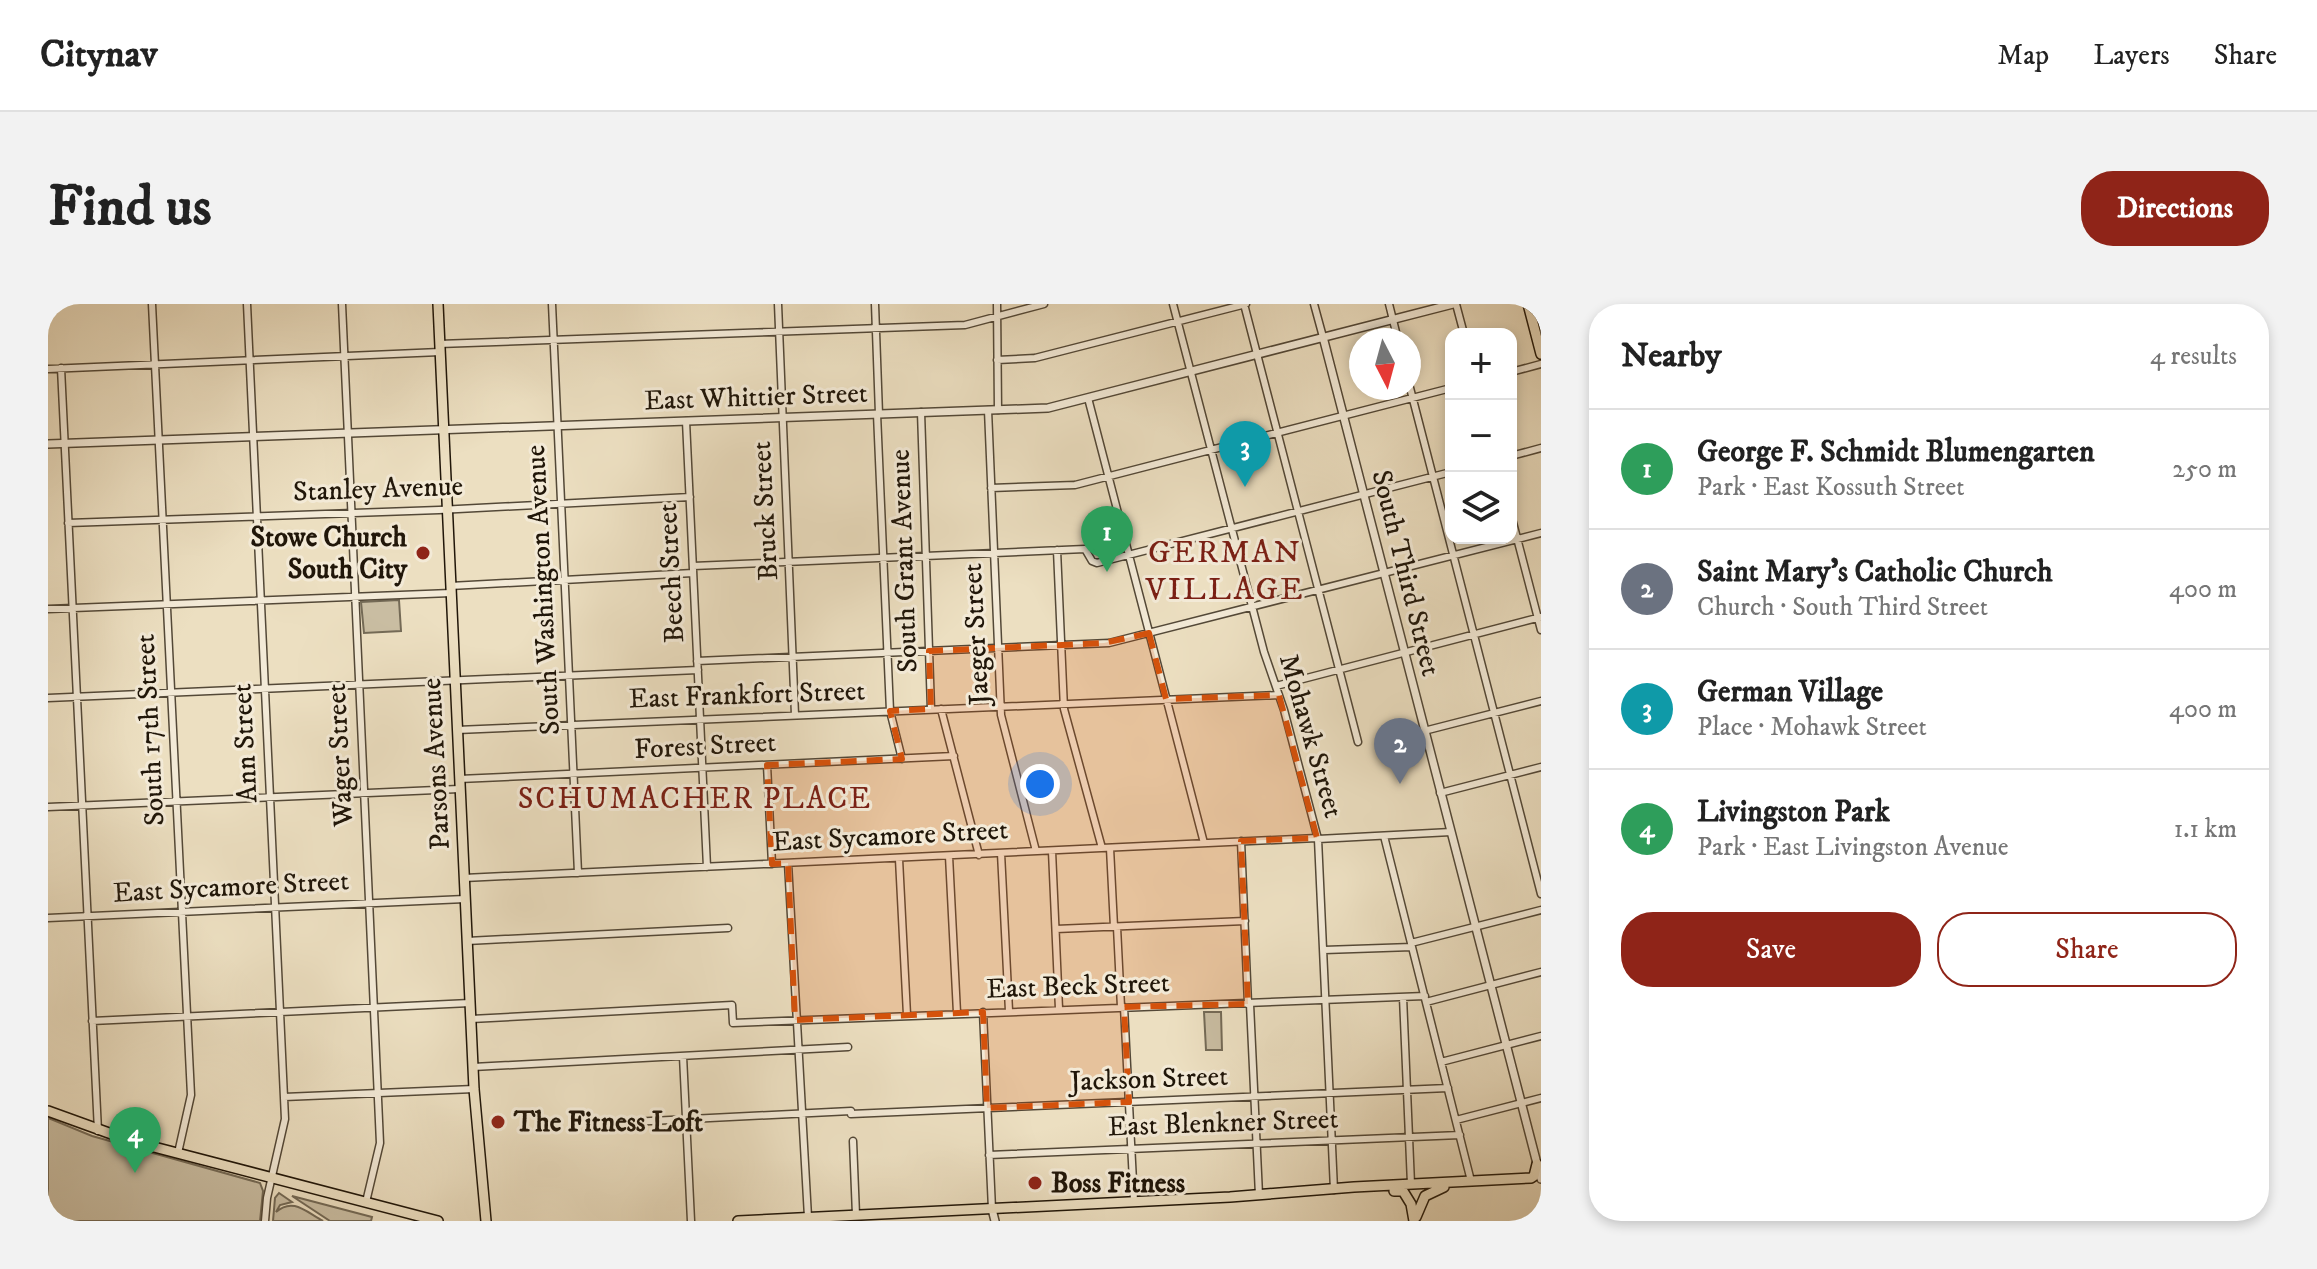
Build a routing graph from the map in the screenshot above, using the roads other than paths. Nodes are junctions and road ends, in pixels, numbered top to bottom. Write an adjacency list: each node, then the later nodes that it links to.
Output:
1 (152, 304): 31 (street, South 17th Street)
2 (247, 304): 30 (street, Ann Street)
3 (342, 304): 28 (street, Wager Street)
4 (438, 304): 25 (main road, Parsons Avenue)
5 (552, 304): 24 (street, South Washington Avenue)
6 (778, 304): 22 (street, Bruck Street)
7 (875, 304): 19 (street)
8 (997, 304): 16 (street, Jaeger Street)
9 (1044, 304): 16 (street)
10 (1173, 304): 18 (street, Mohawk Street)
11 (1244, 304): 18 (street); 26 (street)
12 (1314, 304): 23 (street, South Third Street)
13 (1389, 304): 17 (street)
14 (1454, 304): 17 (street, East Whittier Street); 21 (street)
15 (1528, 304): 27 (main road)
16 (996, 316): 19 (street); 29 (street, Jaeger Street)
17 (1392, 319): 20 (street); 23 (street, East Whittier Street)
18 (1178, 322): 29 (street); 36 (street, Mohawk Street)
19 (876, 328): 22 (street); 44 (street)
20 (1395, 328)
21 (1462, 328)
22 (779, 331): 24 (street); 46 (street, Bruck Street)
23 (1323, 337): 26 (street, East Whittier Street); 45 (street, South Third Street)
24 (554, 340): 25 (street); 48 (street, South Washington Avenue)
25 (440, 348): 28 (street); 49 (main road, Parsons Avenue)
26 (1257, 354): 36 (street, East Whittier Street); 51 (street)
27 (1541, 354)
28 (344, 356): 30 (street); 50 (street, Wager Street)
29 (997, 360): 42 (street, Jaeger Street)
30 (250, 361): 31 (street); 52 (street, Ann Street)
31 (155, 364): 33 (street); 53 (street, South 17th Street)
32 (1541, 364): 35 (street)
33 (61, 368): 34 (street); 55 (street)
34 (48, 369)
35 (1517, 370)
36 (1191, 371): 39 (street, East Whittier Street); 57 (street, Mohawk Street)
37 (1445, 390): 38 (street)
38 (1421, 396)
39 (1088, 398): 42 (street, East Whittier Street); 60 (street)
40 (1404, 400): 45 (street)
41 (1413, 400): 61 (street)
42 (993, 410): 43 (street, East Whittier Street); 62 (street, Jaeger Street)
43 (921, 412): 44 (street, East Whittier Street); 80 (street, South Grant Avenue)
44 (878, 414): 46 (street, East Whittier Street); 81 (street)
45 (1343, 415): 51 (street); 63 (street, South Third Street)
46 (783, 417): 47 (street, East Whittier Street); 82 (street, Bruck Street)
47 (686, 421): 48 (street, East Whittier Street); 64 (street, Beech Street)
48 (558, 426): 49 (street, East Whittier Street); 65 (street, South Washington Avenue)
49 (443, 429): 50 (street, East Whittier Street); 66 (main road, Parsons Avenue)
50 (347, 433): 52 (street, East Whittier Street); 68 (street, Wager Street)
51 (1277, 433): 57 (street); 67 (street)
52 (253, 437): 53 (street, East Whittier Street); 69 (street, Ann Street)
53 (159, 440): 55 (street, East Whittier Street); 70 (street, South 17th Street)
54 (48, 444): 55 (street, East Whittier Street)
55 (64, 444): 71 (street)
56 (1541, 448): 58 (street)
57 (1212, 450): 60 (street); 72 (street, Mohawk Street)
58 (1517, 454)
59 (1445, 473): 61 (street)
60 (1108, 476): 62 (street); 78 (street)
61 (1433, 476): 63 (street); 79 (street)
62 (991, 488): 77 (street, Jaeger Street)
63 (1363, 494): 67 (street); 84 (street, South Third Street)
64 (690, 497): 65 (street, Stanley Avenue); 83 (street, Beech Street)
65 (561, 503): 66 (street, Stanley Avenue); 85 (street, South Washington Avenue)
66 (447, 509): 68 (street, Stanley Avenue); 86 (main road, Parsons Avenue)
67 (1298, 511): 72 (street); 87 (street)
68 (351, 513): 69 (street, Stanley Avenue); 88 (street, Wager Street)
69 (257, 516): 70 (street, Stanley Avenue); 89 (street, Ann Street)
70 (162, 519): 71 (street, Stanley Avenue); 90 (street, South 17th Street)
71 (68, 523): 92 (street)
72 (1232, 528): 78 (street); 91 (street, Mohawk Street)
73 (1541, 533): 74 (street)
74 (1517, 539): 94 (street)
75 (1497, 544): 79 (street)
76 (1057, 550): 77 (street); 78 (street); 98 (street)
77 (994, 553): 80 (street); 99 (street, Jaeger Street)
78 (1129, 555): 96 (street)
79 (1453, 555): 84 (street); 97 (street)
80 (927, 556): 81 (street); 100 (street, South Grant Avenue)
81 (882, 558): 82 (street); 101 (street)
82 (789, 561): 83 (street); 103 (street, Bruck Street)
83 (693, 570): 85 (street); 104 (street, Beech Street)
84 (1384, 573): 87 (street); 102 (street, South Third Street)
85 (565, 579): 86 (street); 107 (street, South Washington Avenue)
86 (451, 589): 88 (street); 108 (main road, Parsons Avenue)
87 (1318, 590): 91 (street); 105 (street)
88 (354, 597): 89 (street); 109 (street, Wager Street)
89 (261, 601): 90 (street); 111 (street, Ann Street)
90 (165, 605): 92 (street); 112 (street, South 17th Street)
91 (1253, 607): 96 (street); 110 (street, Mohawk Street)
92 (71, 608): 93 (street); 114 (street)
93 (48, 609)
94 (1539, 617): 95 (street); 97 (street)
95 (1541, 630)
96 (1149, 633): 98 (street); 116 (street)
97 (1474, 634): 102 (street); 123 (street)
98 (1061, 645): 99 (street); 118 (street)
99 (998, 648): 100 (street); 119 (street, Jaeger Street)
100 (929, 651): 101 (street); 120 (street, South Grant Avenue)
101 (886, 653): 103 (street); 122 (street)
102 (1404, 653): 105 (street); 128 (street, South Third Street)
103 (792, 657): 104 (street); 124 (street, Bruck Street)
104 (697, 661): 106 (street, Beech Street)
105 (1339, 669): 110 (street); 129 (street)
106 (698, 670): 107 (street); 125 (street, Beech Street)
107 (569, 676): 108 (street); 126 (street, South Washington Avenue)
108 (455, 681): 109 (street); 127 (main road, Parsons Avenue)
109 (358, 685): 111 (street); 138 (street, Wager Street)
110 (1276, 686): 113 (street, Mohawk Street)
111 (265, 688): 112 (street); 140 (street, Ann Street)
112 (171, 692): 114 (street); 141 (street, South 17th Street)
113 (1279, 695): 116 (street, East Frankfort Street); 146 (street, Mohawk Street)
114 (76, 697): 115 (street); 142 (street)
115 (48, 698)
116 (1166, 699): 118 (street, East Frankfort Street); 148 (street)
117 (1541, 701): 123 (street)
118 (1064, 704): 119 (street, East Frankfort Street); 149 (street)
119 (1000, 706): 121 (street, East Frankfort Street); 150 (street, Jaeger Street)
120 (931, 709): 121 (street, East Frankfort Street); 122 (street, East Frankfort Street)
121 (941, 709): 130 (street, South Grant Avenue)
122 (890, 711): 124 (street, East Frankfort Street); 131 (street)
123 (1494, 713): 128 (street); 136 (street)
124 (795, 715): 125 (street, East Frankfort Street)
125 (701, 719): 126 (street, East Frankfort Street); 134 (street, Beech Street)
126 (571, 725): 127 (street, East Frankfort Street); 135 (street, South Washington Avenue)
127 (457, 730): 137 (main road, Parsons Avenue)
128 (1424, 731): 139 (street, South Third Street)
129 (1358, 742)
130 (954, 756): 131 (street, Forest Street); 153 (street, South Grant Avenue)
131 (902, 759): 132 (street, Forest Street)
132 (767, 765): 134 (street, Forest Street); 157 (street)
133 (1541, 767): 136 (street)
134 (702, 768): 135 (street, Forest Street); 158 (street, Beech Street)
135 (574, 774): 137 (street, Forest Street); 159 (street, South Washington Avenue)
136 (1510, 775): 139 (street); 161 (street)
137 (459, 784): 138 (street, Forest Street); 160 (main road, Parsons Avenue)
138 (364, 793): 140 (street, Forest Street); 163 (street, Wager Street)
139 (1440, 793): 144 (street, South Third Street)
140 (270, 797): 141 (street, Forest Street); 164 (street, Ann Street)
141 (176, 802): 142 (street, Forest Street); 166 (street, South 17th Street)
142 (81, 806): 143 (street, Forest Street); 167 (street)
143 (48, 807)
144 (1451, 832): 145 (street, East Sycamore Street); 171 (street, South Third Street)
145 (1384, 836): 146 (street, East Sycamore Street); 175 (street)
146 (1317, 839): 147 (street, East Sycamore Street); 176 (street, Mohawk Street)
147 (1241, 841): 148 (street, East Sycamore Street); 169 (street)
148 (1204, 843): 149 (street, East Sycamore Street)
149 (1106, 848): 151 (street, East Sycamore Street); 170 (street)
150 (1036, 851): 151 (street, East Sycamore Street); 152 (street, East Sycamore Street)
151 (1052, 851): 173 (street)
152 (1001, 853): 153 (street, East Sycamore Street); 187 (street)
153 (979, 855): 154 (street, East Sycamore Street)
154 (949, 856): 155 (street, East Sycamore Street); 190 (street)
155 (899, 859): 156 (street, East Sycamore Street); 191 (street)
156 (788, 863): 157 (street, East Sycamore Street); 194 (street)
157 (772, 864): 158 (street, East Sycamore Street)
158 (707, 867): 159 (street, East Sycamore Street)
159 (578, 873): 160 (street, East Sycamore Street)
160 (464, 878): 162 (main road, Parsons Avenue)
161 (1541, 894)
162 (465, 899): 163 (street, East Sycamore Street); 174 (main road, Parsons Avenue)
163 (369, 903): 164 (street, East Sycamore Street); 185 (street, Wager Street)
164 (275, 908): 166 (street, East Sycamore Street); 188 (street, Ann Street)
165 (1541, 910): 171 (street)
166 (182, 912): 167 (street, East Sycamore Street); 192 (street, South 17th Street)
167 (87, 916): 168 (street, East Sycamore Street); 195 (street)
168 (48, 918)
169 (1245, 921): 170 (street); 183 (street)
170 (1115, 927): 173 (street); 184 (street)
171 (1475, 927): 175 (street); 178 (street, South Third Street)
172 (728, 928): 174 (street)
173 (1056, 929): 186 (street)
174 (467, 941): 182 (main road, Parsons Avenue)
175 (1412, 945): 176 (street); 180 (street)
176 (1324, 950): 181 (street, Mohawk Street)
177 (1541, 972): 178 (street, East Beck Street)
178 (1490, 985): 180 (street, East Beck Street); 197 (street, South Third Street)
179 (1403, 997): 180 (street, East Beck Street); 181 (street, East Beck Street); 205 (street)
180 (1426, 999): 201 (street)
181 (1326, 1000): 183 (street, East Beck Street); 207 (street, Mohawk Street)
182 (470, 1003): 185 (street); 193 (main road, Parsons Avenue)
183 (1249, 1004): 184 (street, East Beck Street); 209 (street)
184 (1122, 1007): 186 (street, East Beck Street); 211 (street)
185 (374, 1008): 188 (street); 206 (street, Wager Street)
186 (1059, 1009): 187 (street, East Beck Street)
187 (1009, 1011): 189 (street, East Beck Street)
188 (280, 1012): 192 (street); 208 (street, Ann Street)
189 (983, 1012): 190 (street, East Beck Street); 213 (street)
190 (957, 1013): 191 (street, East Beck Street)
191 (907, 1015): 194 (street, East Beck Street)
192 (187, 1016): 195 (street); 226 (street, South 17th Street)
193 (471, 1019): 194 (street, East Beck Street); 202 (main road, Parsons Avenue)
194 (795, 1020): 199 (street)
195 (92, 1021): 219 (street)
196 (1541, 1036): 197 (street)
197 (1506, 1045): 201 (street); 212 (street, South Third Street)
198 (848, 1047): 199 (street)
199 (798, 1050): 200 (street); 215 (street)
200 (683, 1056): 202 (street); 216 (street)
201 (1441, 1062): 203 (street)
202 (473, 1067): 204 (main road, Parsons Avenue)
203 (1448, 1088): 205 (street, Jackson Street); 217 (street)
204 (474, 1089): 206 (street); 243 (main road, Parsons Avenue)
205 (1407, 1090): 207 (street, Jackson Street); 221 (street)
206 (378, 1093): 208 (street); 237 (street, Wager Street)
207 (1330, 1095): 209 (street, Jackson Street); 222 (street, Mohawk Street)
208 (284, 1097): 229 (street, Ann Street)
209 (1254, 1097): 211 (street, Jackson Street); 224 (street)
210 (1541, 1098): 212 (street)
211 (1129, 1102): 213 (street, Jackson Street); 225 (street)
212 (1521, 1103): 217 (street); 228 (street, South Third Street)
213 (987, 1108): 215 (street, Jackson Street); 227 (street)
214 (48, 1111): 219 (main road)
215 (802, 1114): 216 (street, Jackson Street); 240 (street)
216 (686, 1119): 218 (street, Jackson Street); 244 (street)
217 (1456, 1120): 220 (street)
218 (631, 1122)
219 (98, 1131): 226 (main road)
220 (1460, 1135): 221 (street, East Blenkner Street); 231 (street)
221 (1409, 1137): 222 (street, East Blenkner Street); 232 (street)
222 (1332, 1140): 224 (street, East Blenkner Street); 234 (street, Mohawk Street)
223 (853, 1141): 239 (street)
224 (1256, 1143): 225 (street, East Blenkner Street); 235 (street)
225 (1131, 1149): 227 (street, East Blenkner Street); 236 (street)
226 (178, 1153): 229 (main road)
227 (989, 1155): 238 (street)
228 (1537, 1164): 230 (street, South Third Street); 231 (main road)
229 (272, 1178): 237 (main road); 241 (street, Ann Street)
230 (1541, 1180): 233 (main road)
231 (1471, 1181): 232 (main road)
232 (1412, 1184): 233 (main road); 234 (main road)
233 (1444, 1187): 247 (main road)
234 (1339, 1190): 235 (main road); 247 (main road)
235 (1259, 1195): 236 (main road)
236 (1134, 1201): 238 (main road)
237 (366, 1202): 242 (main road)
238 (992, 1209): 239 (main road); 246 (street)
239 (856, 1215): 240 (main road)
240 (808, 1217): 245 (main road)
241 (265, 1221)
242 (438, 1221)
243 (486, 1221)
244 (691, 1221)
245 (738, 1221)
246 (995, 1221)
247 (1415, 1221)

